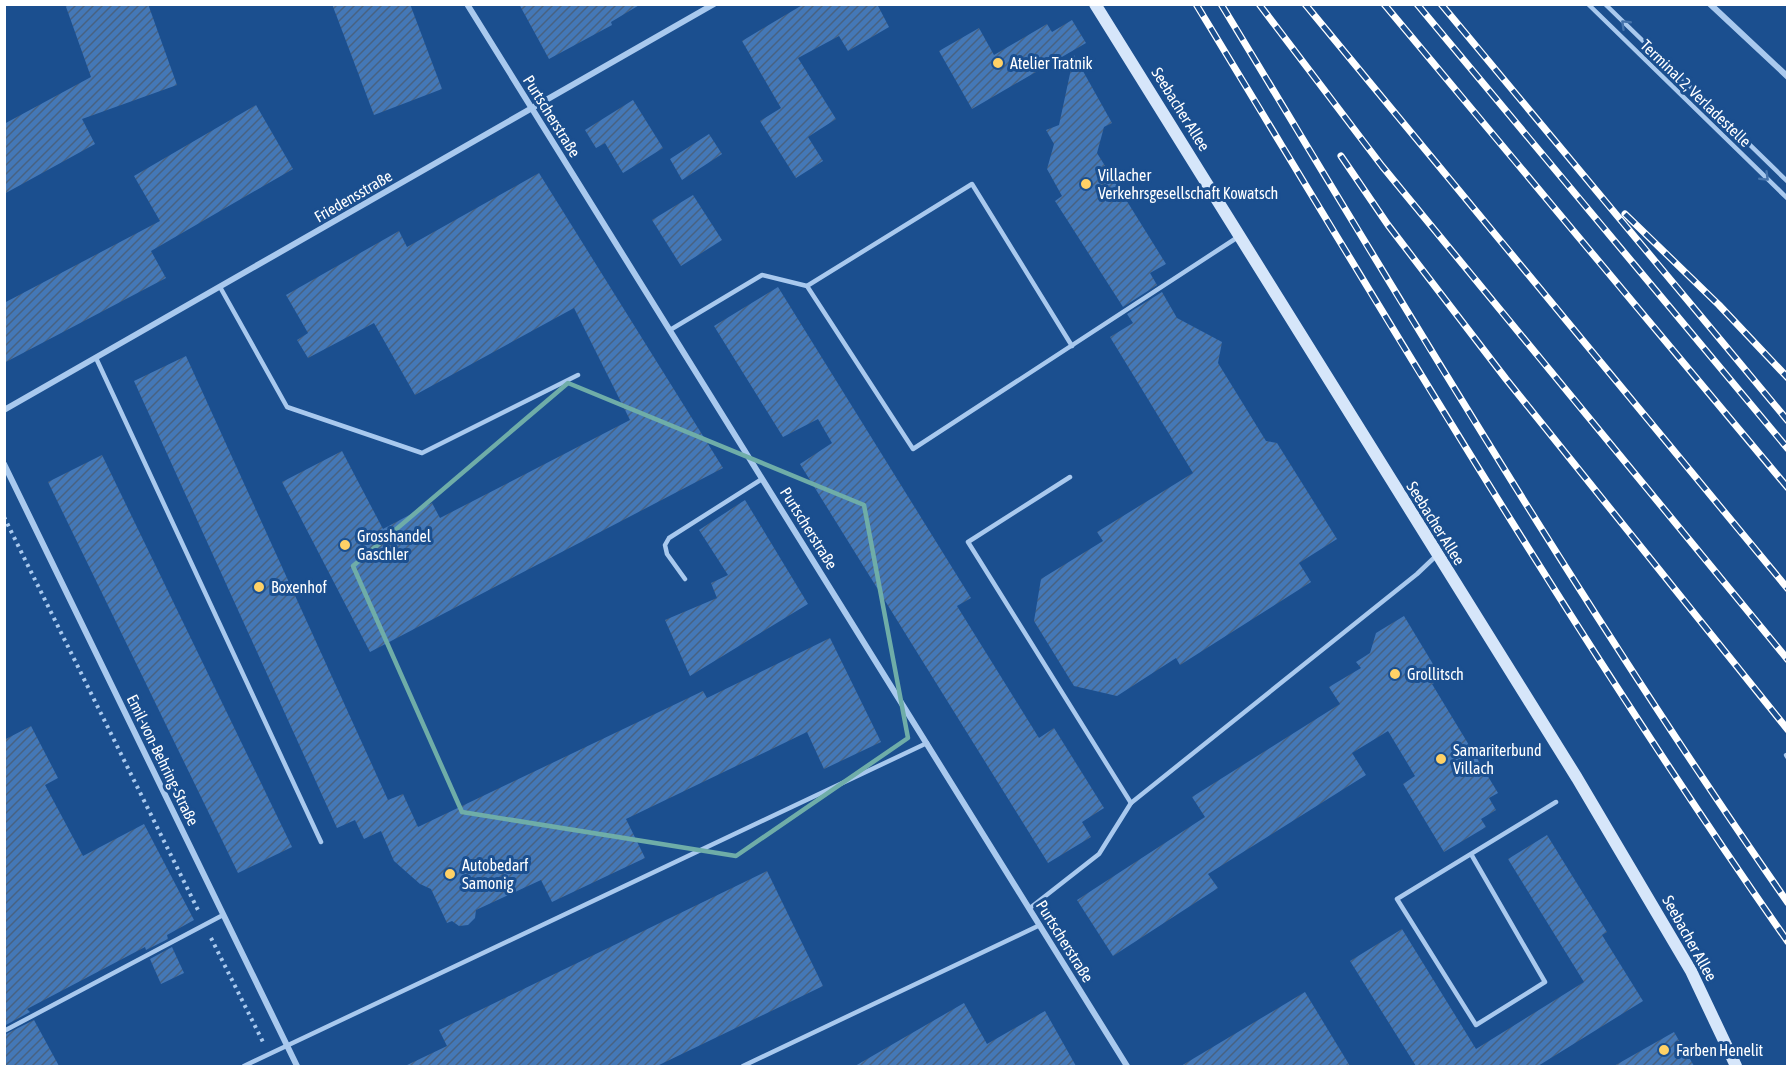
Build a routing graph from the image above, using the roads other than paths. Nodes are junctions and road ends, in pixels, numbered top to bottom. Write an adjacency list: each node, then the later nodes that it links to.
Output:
1 (467, 4): 8 (street, Purtscherstraße)
2 (714, 4): 8 (street, Friedensstraße)
3 (1095, 4): 11 (street, Seebacher Allee)
4 (1588, 4): 10 (lane, Terminal 2, Verladestelle, one-way to 10)
5 (1605, 4): 9 (lane, Terminal 2, Verladestelle, one-way to 5)
6 (1710, 4): 7 (street)
7 (1788, 77)
8 (531, 109): 13 (street, Friedensstraße); 14 (street, Purtscherstraße)
9 (1788, 182)
10 (1788, 199)
11 (1240, 235): 15 (lane); 22 (street, Seebacher Allee)
12 (807, 286): 14 (lane); 15 (lane); 15 (lane)
13 (220, 287): 16 (street, Friedensstraße); 17 (lane)
14 (670, 330): 21 (street, Purtscherstraße)
15 (1072, 346)
16 (96, 358): 18 (street, Friedensstraße); 27 (lane)
17 (578, 375)
18 (4, 410)
19 (4, 464): 30 (street, Emil-von-Behring-Straße)
20 (1070, 477): 26 (lane)
21 (762, 479): 23 (lane); 24 (street, Purtscherstraße)
22 (1437, 555): 26 (lane); 38 (street, Seebacher Allee)
23 (685, 579)
24 (927, 743): 29 (street, Purtscherstraße); 33 (lane)
25 (1556, 802): 28 (lane)
26 (1131, 803): 29 (lane)
27 (321, 842)
28 (1471, 854): 28 (lane)
29 (1030, 908): 31 (street, Purtscherstraße)
30 (223, 915): 32 (lane); 33 (street, Emil-von-Behring-Straße)
31 (1040, 925): 36 (lane); 37 (street, Purtscherstraße)
32 (4, 1031)
33 (286, 1046): 34 (lane); 35 (street, Emil-von-Behring-Straße)
34 (244, 1066)
35 (297, 1066)
36 (743, 1066)
37 (1127, 1066)
38 (1736, 1066)

